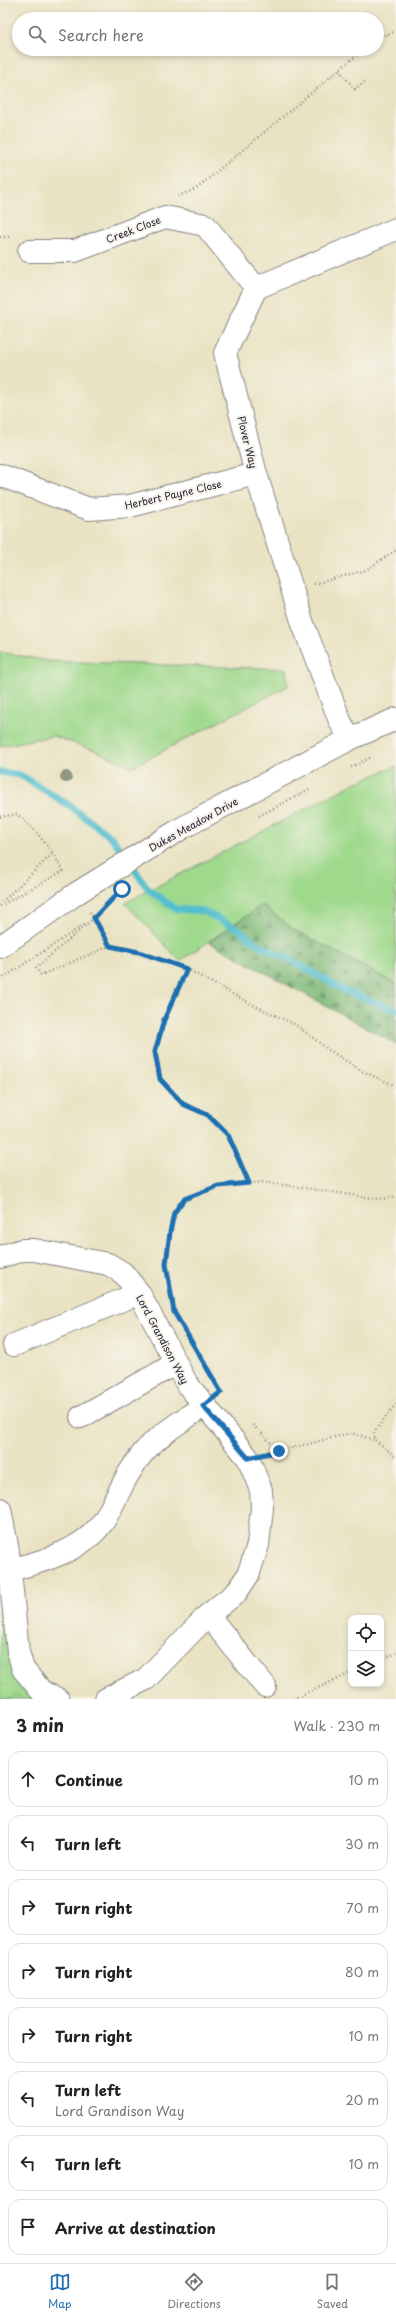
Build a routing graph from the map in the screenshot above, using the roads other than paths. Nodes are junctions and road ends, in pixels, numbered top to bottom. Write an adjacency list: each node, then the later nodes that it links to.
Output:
1 (396, 229): 3 (street)
2 (21, 244): 3 (street, Creek Close)
3 (256, 288): 4 (street, Plover Way)
4 (256, 474): 5 (street, Herbert Payne Close); 7 (street, Plover Way)
5 (0, 475)
6 (396, 719): 7 (street, Dukes Meadow Drive)
7 (350, 739): 8 (street, Dukes Meadow Drive)
8 (0, 947)
9 (0, 1257): 10 (street, Lord Grandison Way)
10 (139, 1292): 11 (street); 12 (street, Lord Grandison Way)
11 (14, 1346)
12 (176, 1364): 13 (street, Lord Grandison Way); 14 (street)
13 (203, 1406): 16 (street); 17 (street, Lord Grandison Way)
14 (81, 1417)
15 (0, 1509): 16 (street)
16 (6, 1574): 19 (street)
17 (208, 1615): 18 (street); 20 (street, Lord Grandison Way)
18 (265, 1686)
19 (58, 1699)
20 (106, 1699)

